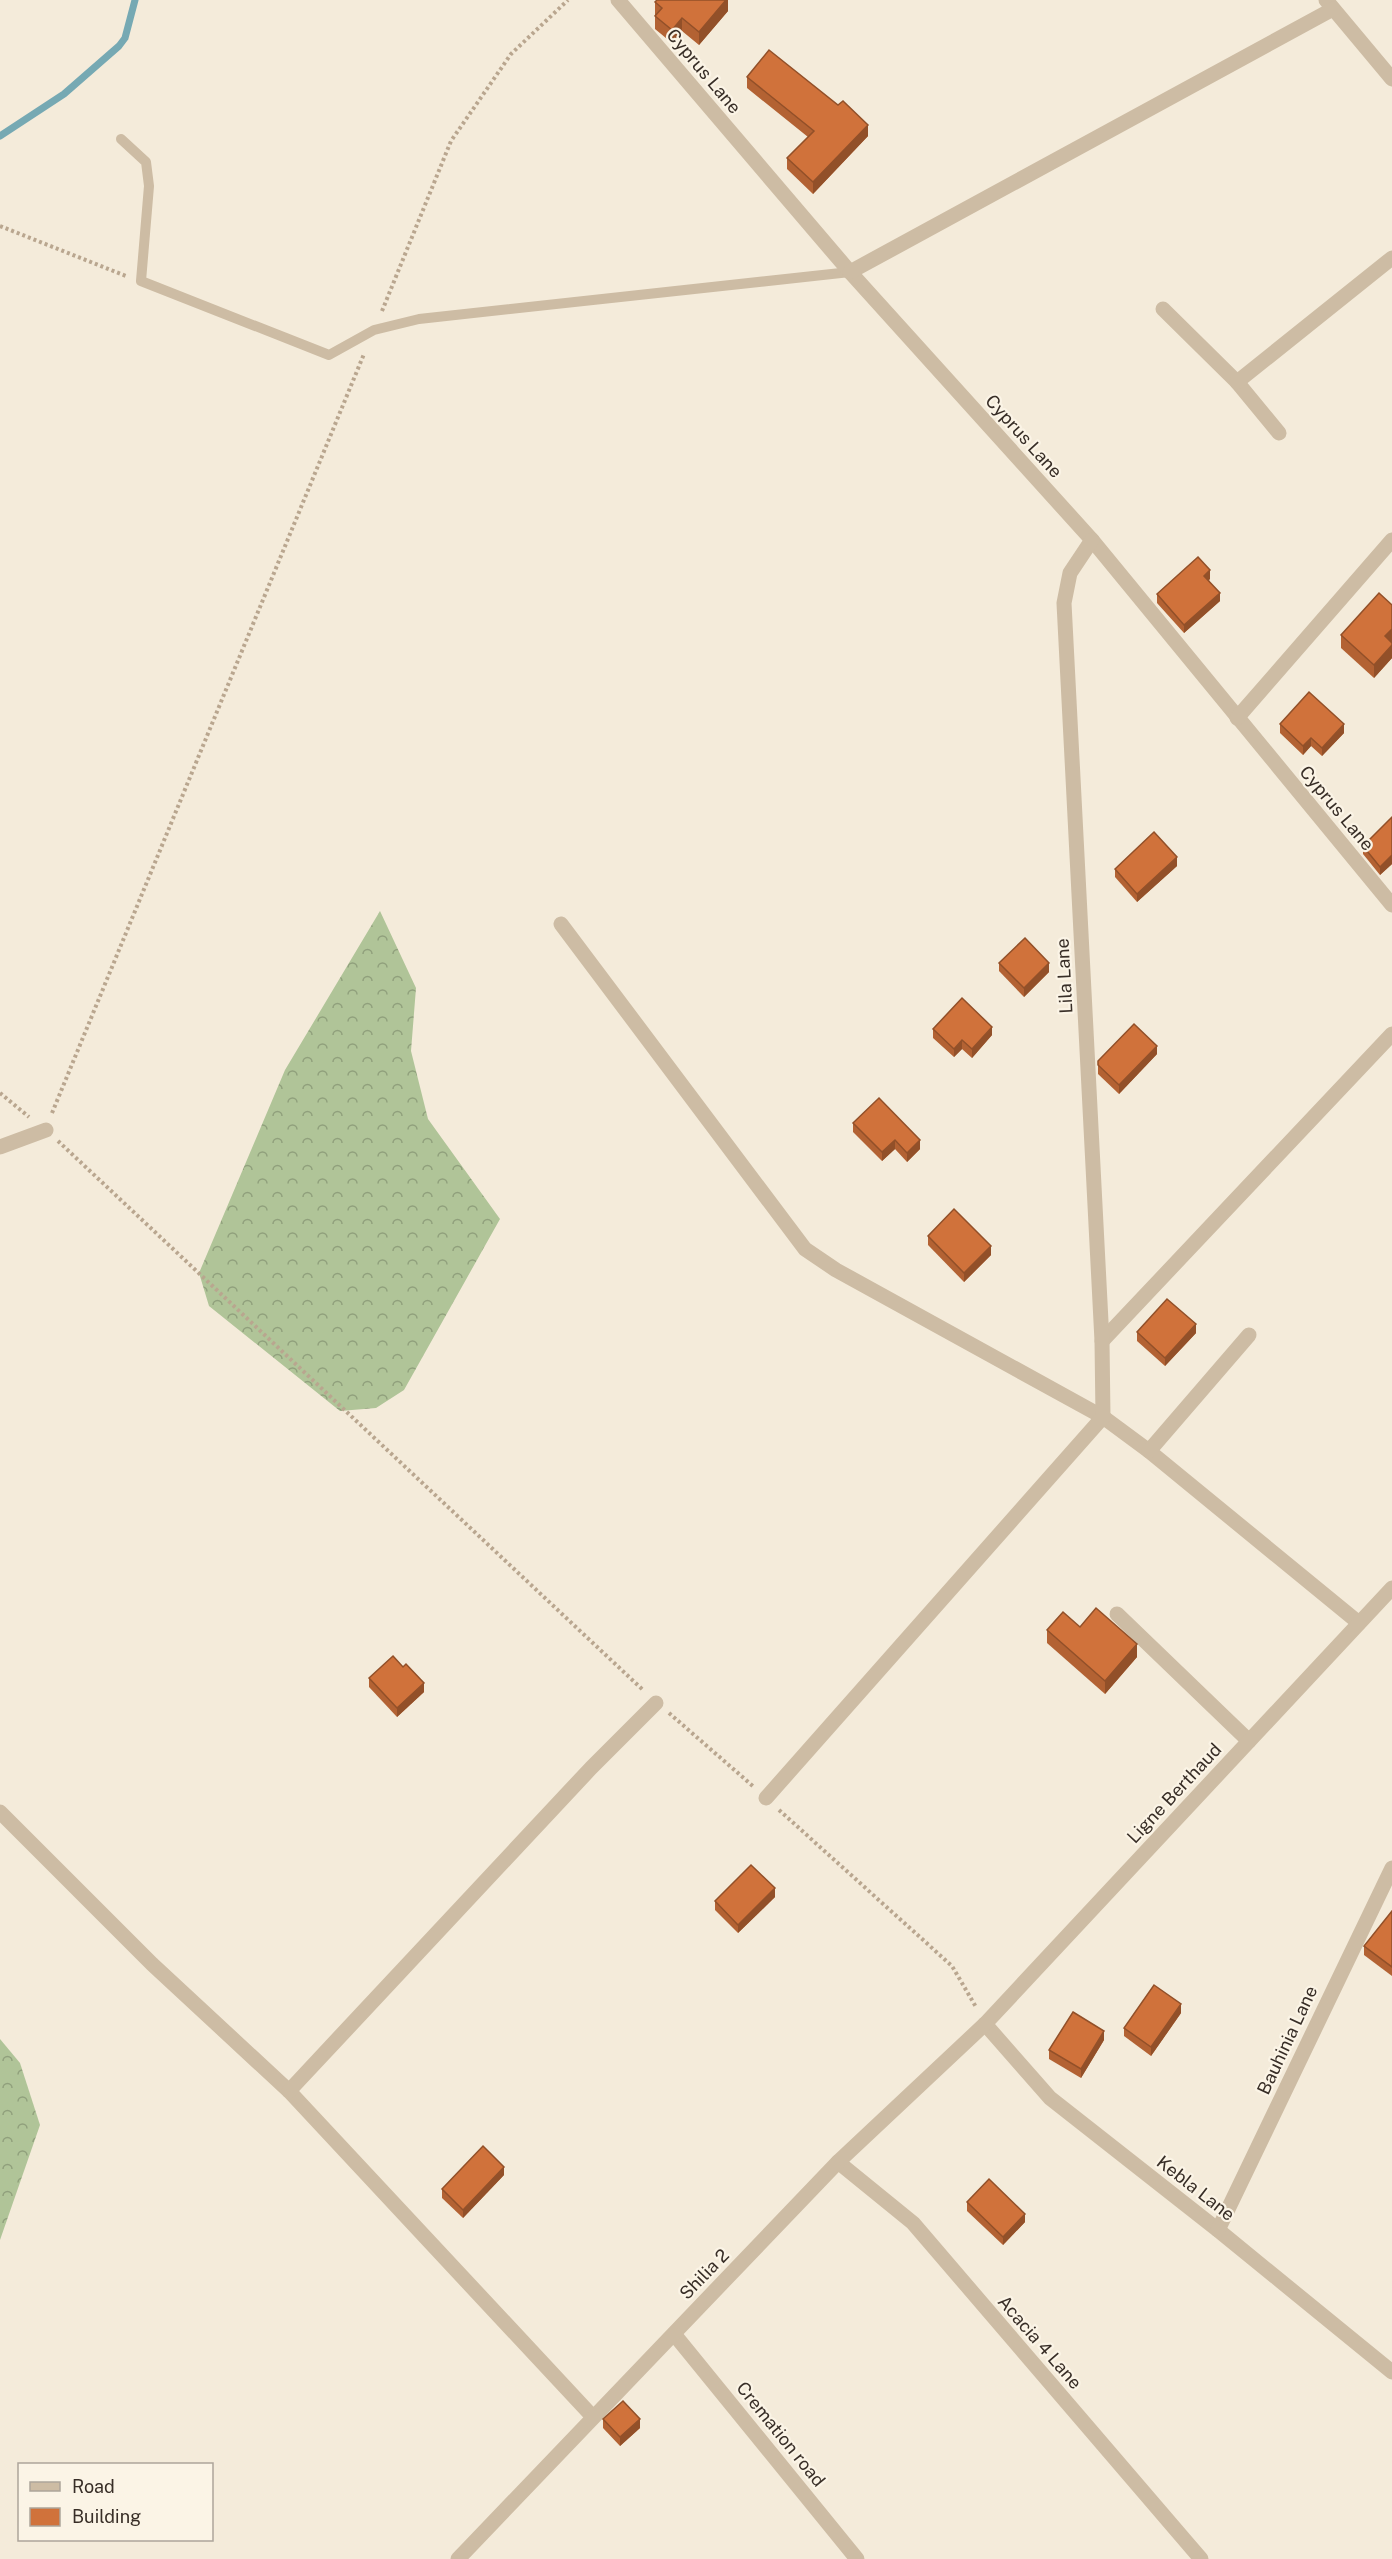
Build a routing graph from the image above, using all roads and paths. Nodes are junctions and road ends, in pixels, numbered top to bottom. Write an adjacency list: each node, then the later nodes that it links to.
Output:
1 (568, 0): 11 (path)
2 (618, 0): 8 (street, Cyprus Lane)
3 (1330, 4): 4 (street); 8 (street)
4 (1392, 79)
5 (121, 139): 9 (lane)
6 (0, 226): 9 (path)
7 (1392, 258): 12 (street)
8 (850, 272): 11 (lane); 14 (street, Cyprus Lane)
9 (141, 281): 11 (lane)
10 (1163, 309): 12 (street)
11 (374, 330): 21 (path)
12 (1237, 382): 13 (street)
13 (1279, 433)
14 (1092, 540): 16 (street, Cyprus Lane); 24 (street, Lila Lane)
15 (1392, 540): 16 (street)
16 (1237, 718): 17 (street, Cyprus Lane)
17 (1392, 905)
18 (561, 924): 25 (street)
19 (1392, 1034): 24 (street)
20 (0, 1093): 21 (path)
21 (45, 1130): 22 (street); 30 (path)
22 (0, 1147)
23 (1249, 1335): 26 (street)
24 (1102, 1341): 25 (street, Lila Lane)
25 (1103, 1417): 26 (street); 32 (street)
26 (1149, 1451): 29 (street)
27 (1392, 1588): 29 (street, Ligne Berthaud)
28 (1117, 1614): 31 (street)
29 (1359, 1623): 31 (street, Ligne Berthaud)
30 (656, 1702): 32 (path); 36 (street)
31 (1249, 1741): 35 (street, Ligne Berthaud)
32 (766, 1798): 35 (path)
33 (0, 1812): 36 (street)
34 (1392, 1868): 38 (street, Bauhinia Lane)
35 (985, 2024): 37 (street, Shilia 2); 38 (street, Kebla Lane)
36 (289, 2091): 41 (street)
37 (838, 2162): 39 (street, Shilia 2); 44 (street, Acacia 4 Lane)
38 (1218, 2230): 40 (street, Kebla Lane)
39 (674, 2334): 41 (street, Shilia 2); 43 (street, Cremation road)
40 (1392, 2372)
41 (593, 2417): 42 (street, Shilia 2)
42 (458, 2559)
43 (857, 2559)
44 (1201, 2559)

